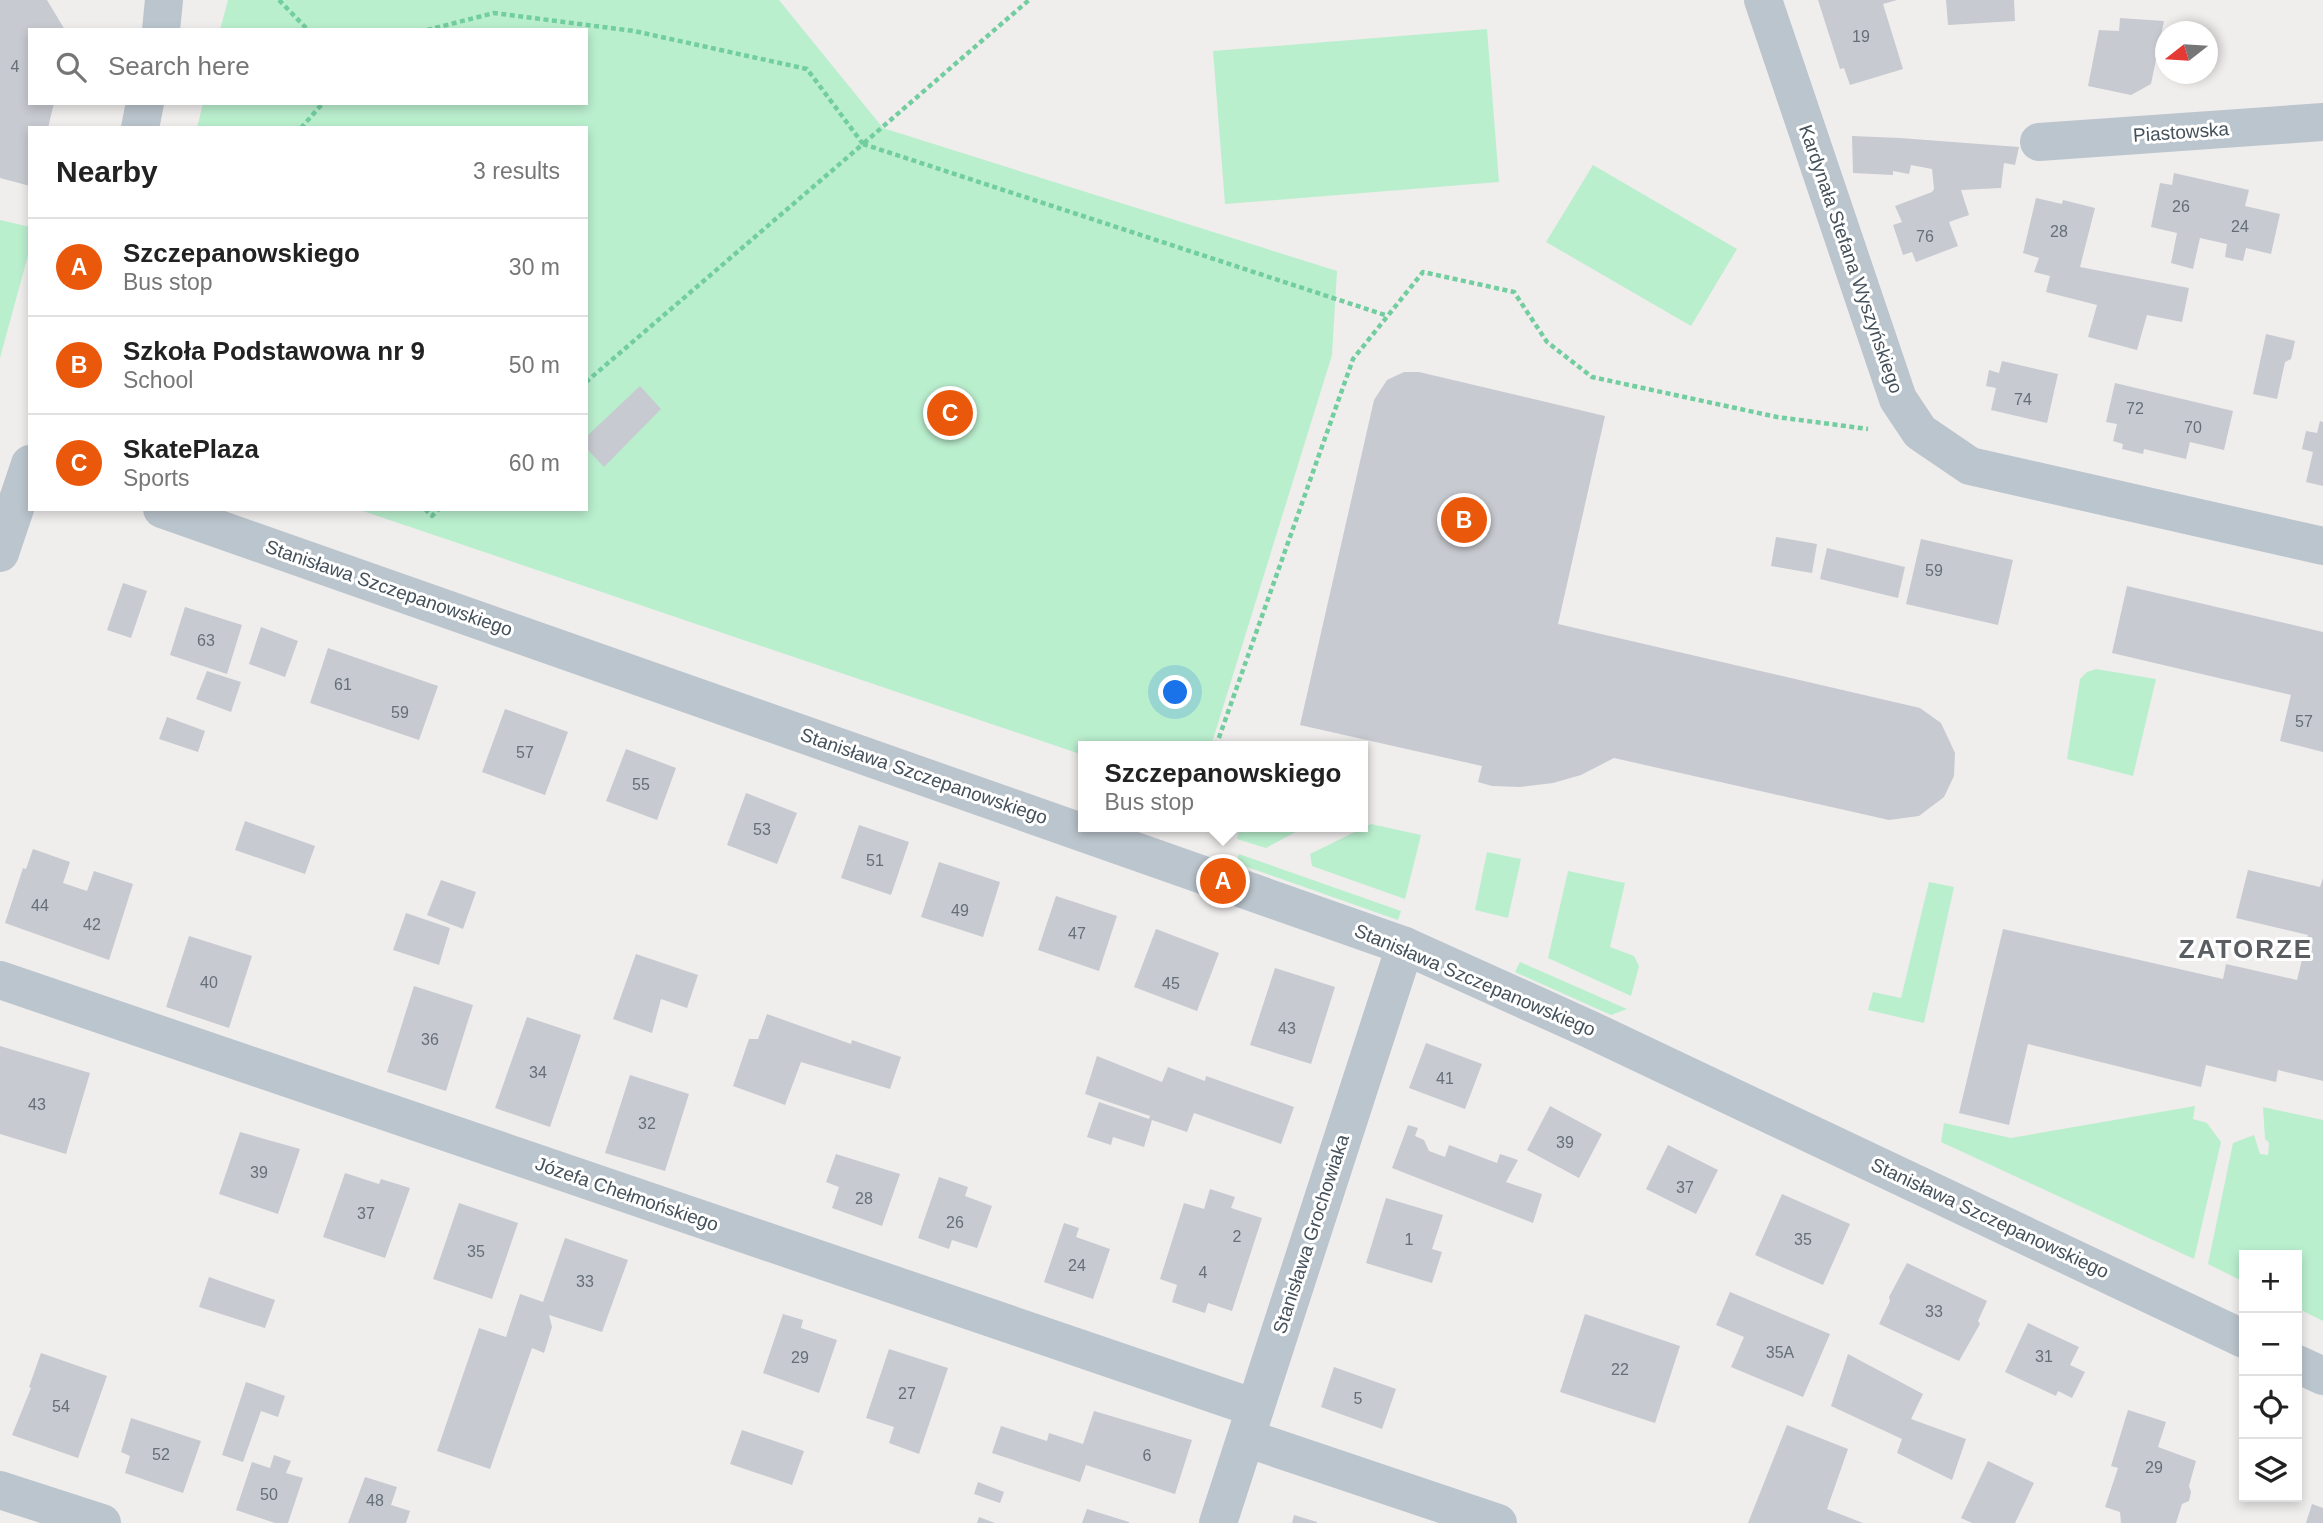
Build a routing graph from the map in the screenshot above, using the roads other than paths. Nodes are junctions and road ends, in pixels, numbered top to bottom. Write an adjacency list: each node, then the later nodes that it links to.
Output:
1 (164, 0): 3 (street)
2 (1763, 0): 10 (street, Kardynała Stefana Wyszyńskiego)
3 (161, 28)
4 (145, 105): 6 (street)
5 (2323, 122): 7 (street, Piastowska)
6 (140, 126)
7 (2039, 142)
8 (28, 470): 11 (street)
9 (168, 511): 12 (street, Stanisława Szczepanowskiego)
10 (2323, 547)
11 (0, 553)
12 (1078, 831)
13 (1081, 832): 14 (street, Stanisława Szczepanowskiego)
14 (1405, 946): 16 (street, Stanisława Szczepanowskiego); 19 (street, Stanisława Grochowiaka)
15 (0, 980): 19 (street, Józefa Chełmońskiego)
16 (2239, 1337)
17 (2302, 1366): 18 (street)
18 (2323, 1376)
19 (1250, 1423): 22 (street, Stanisława Grochowiaka); 23 (street, Józefa Chełmońskiego)
20 (0, 1490): 21 (street)
21 (102, 1523)
22 (1218, 1523)
23 (1498, 1523)

